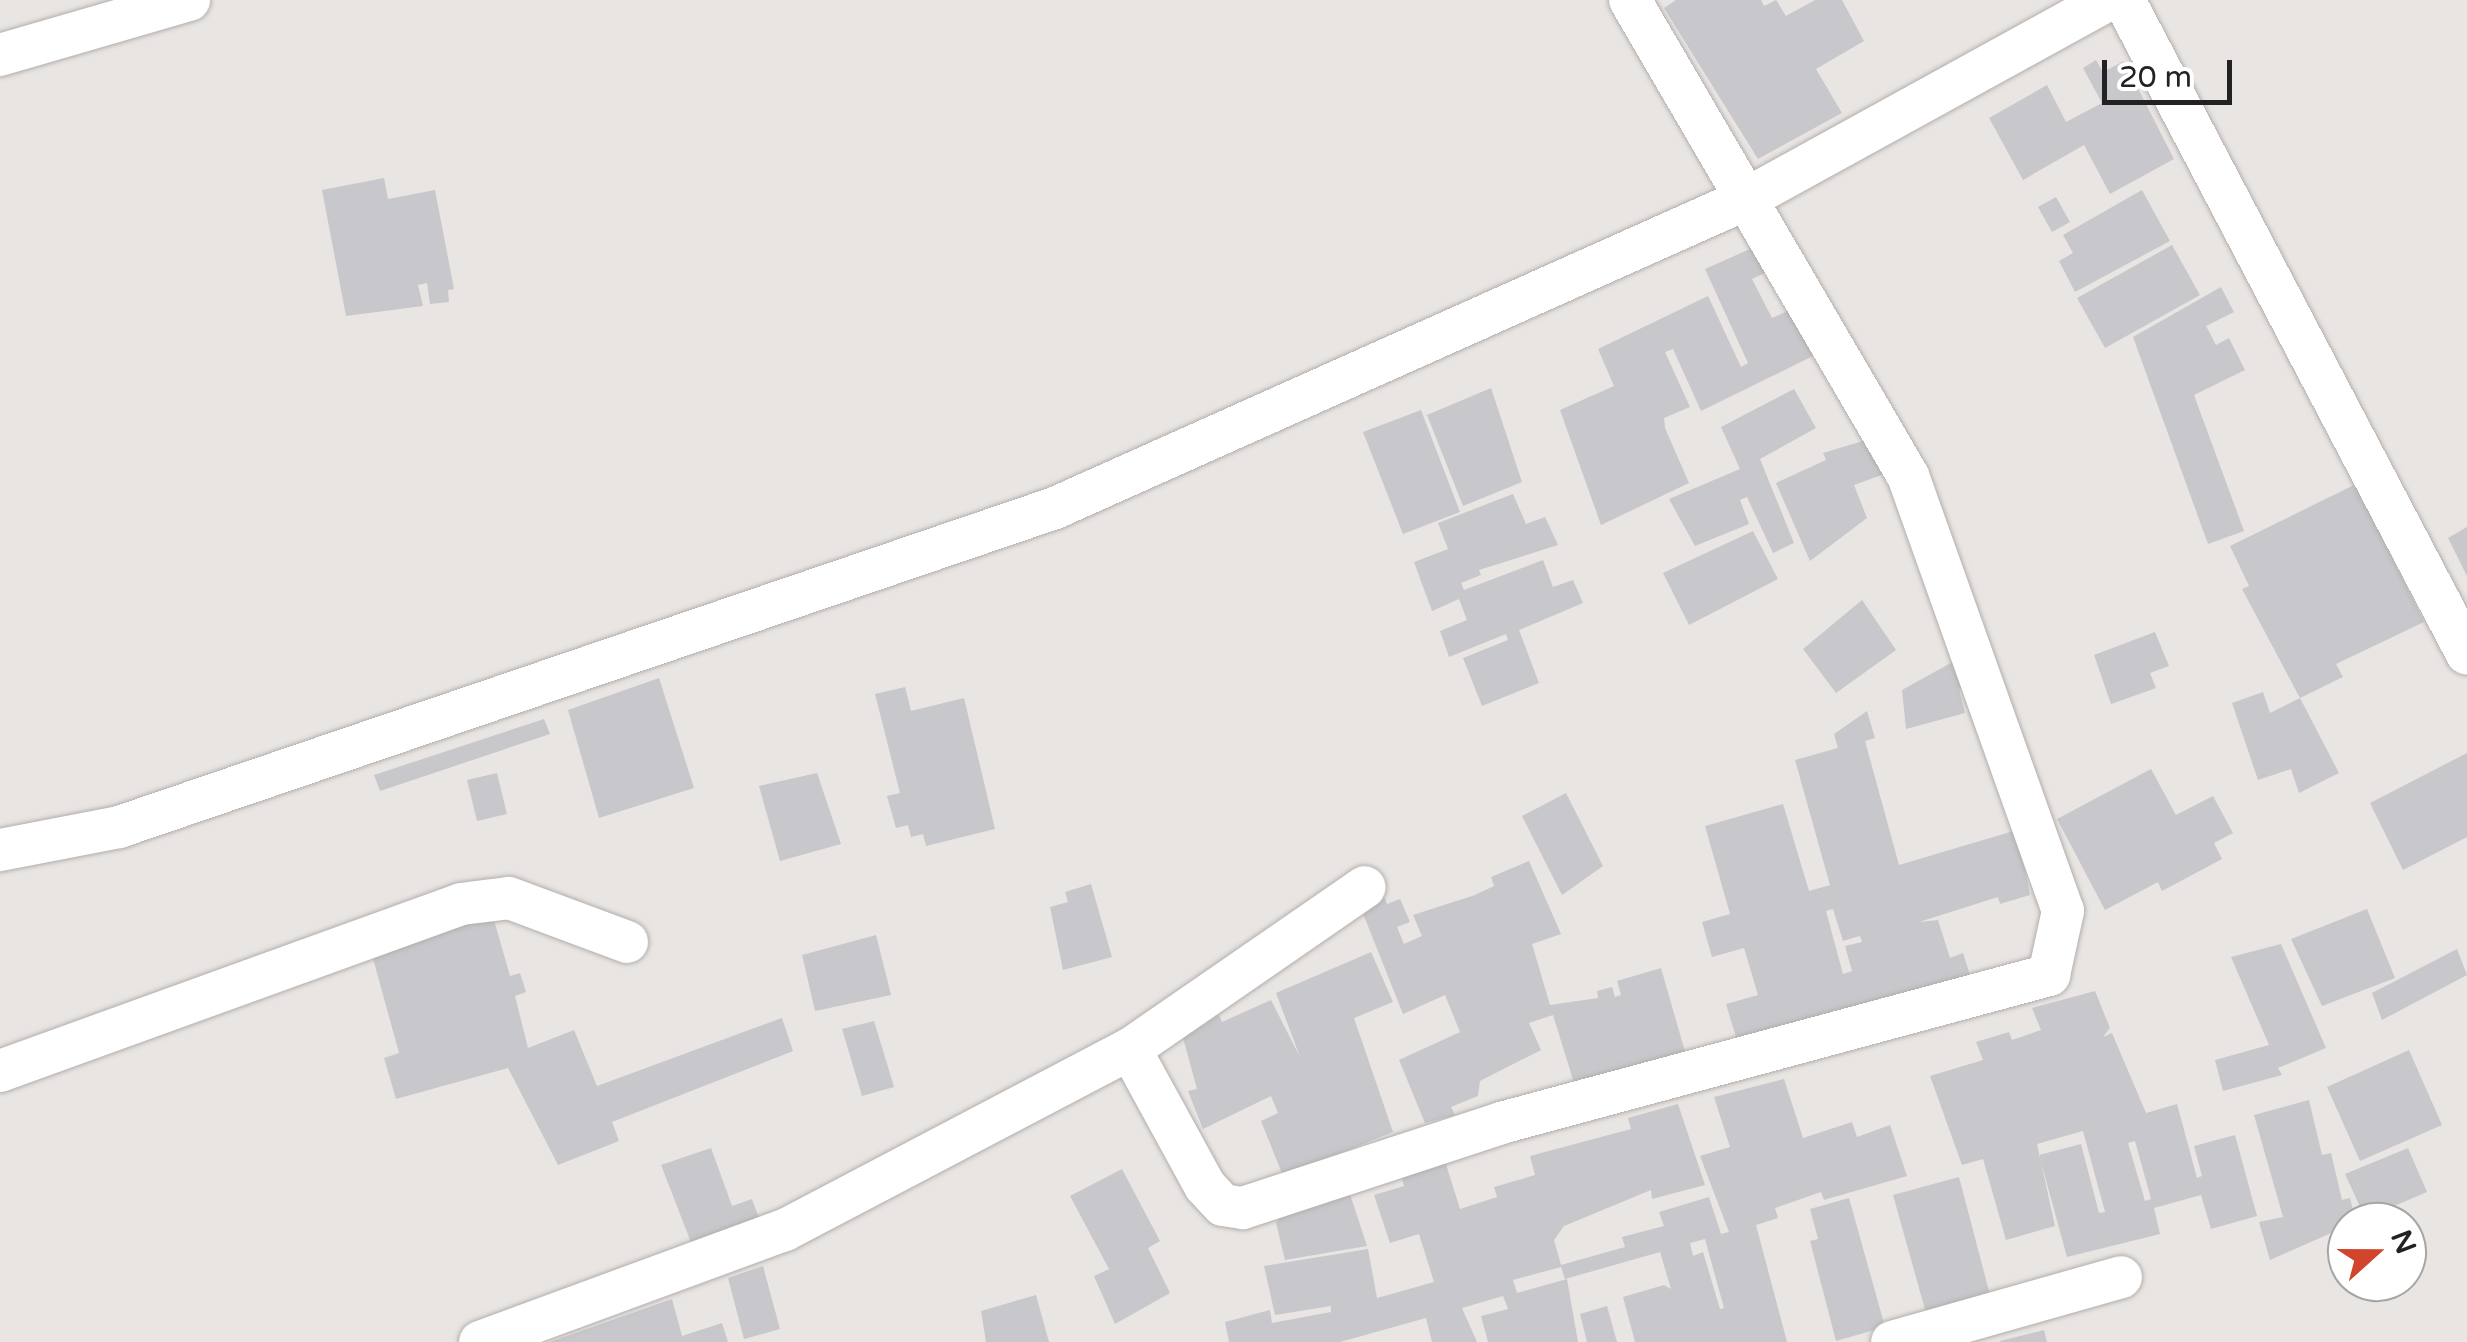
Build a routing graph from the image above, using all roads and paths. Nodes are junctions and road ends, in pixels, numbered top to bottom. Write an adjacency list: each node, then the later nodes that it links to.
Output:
1 (189, 0): 6 (street)
2 (1630, 0): 7 (street)
3 (2108, 0): 5 (street)
4 (2124, 0): 8 (street)
5 (2044, 14): 7 (street)
6 (0, 55)
7 (1746, 199): 9 (street); 12 (street)
8 (2467, 654)
9 (0, 850)
10 (1365, 887): 12 (street)
11 (626, 942): 13 (street)
12 (1130, 1050): 15 (street)
13 (0, 1071)
14 (2121, 1277): 16 (street)
15 (480, 1342)
16 (1892, 1342)

